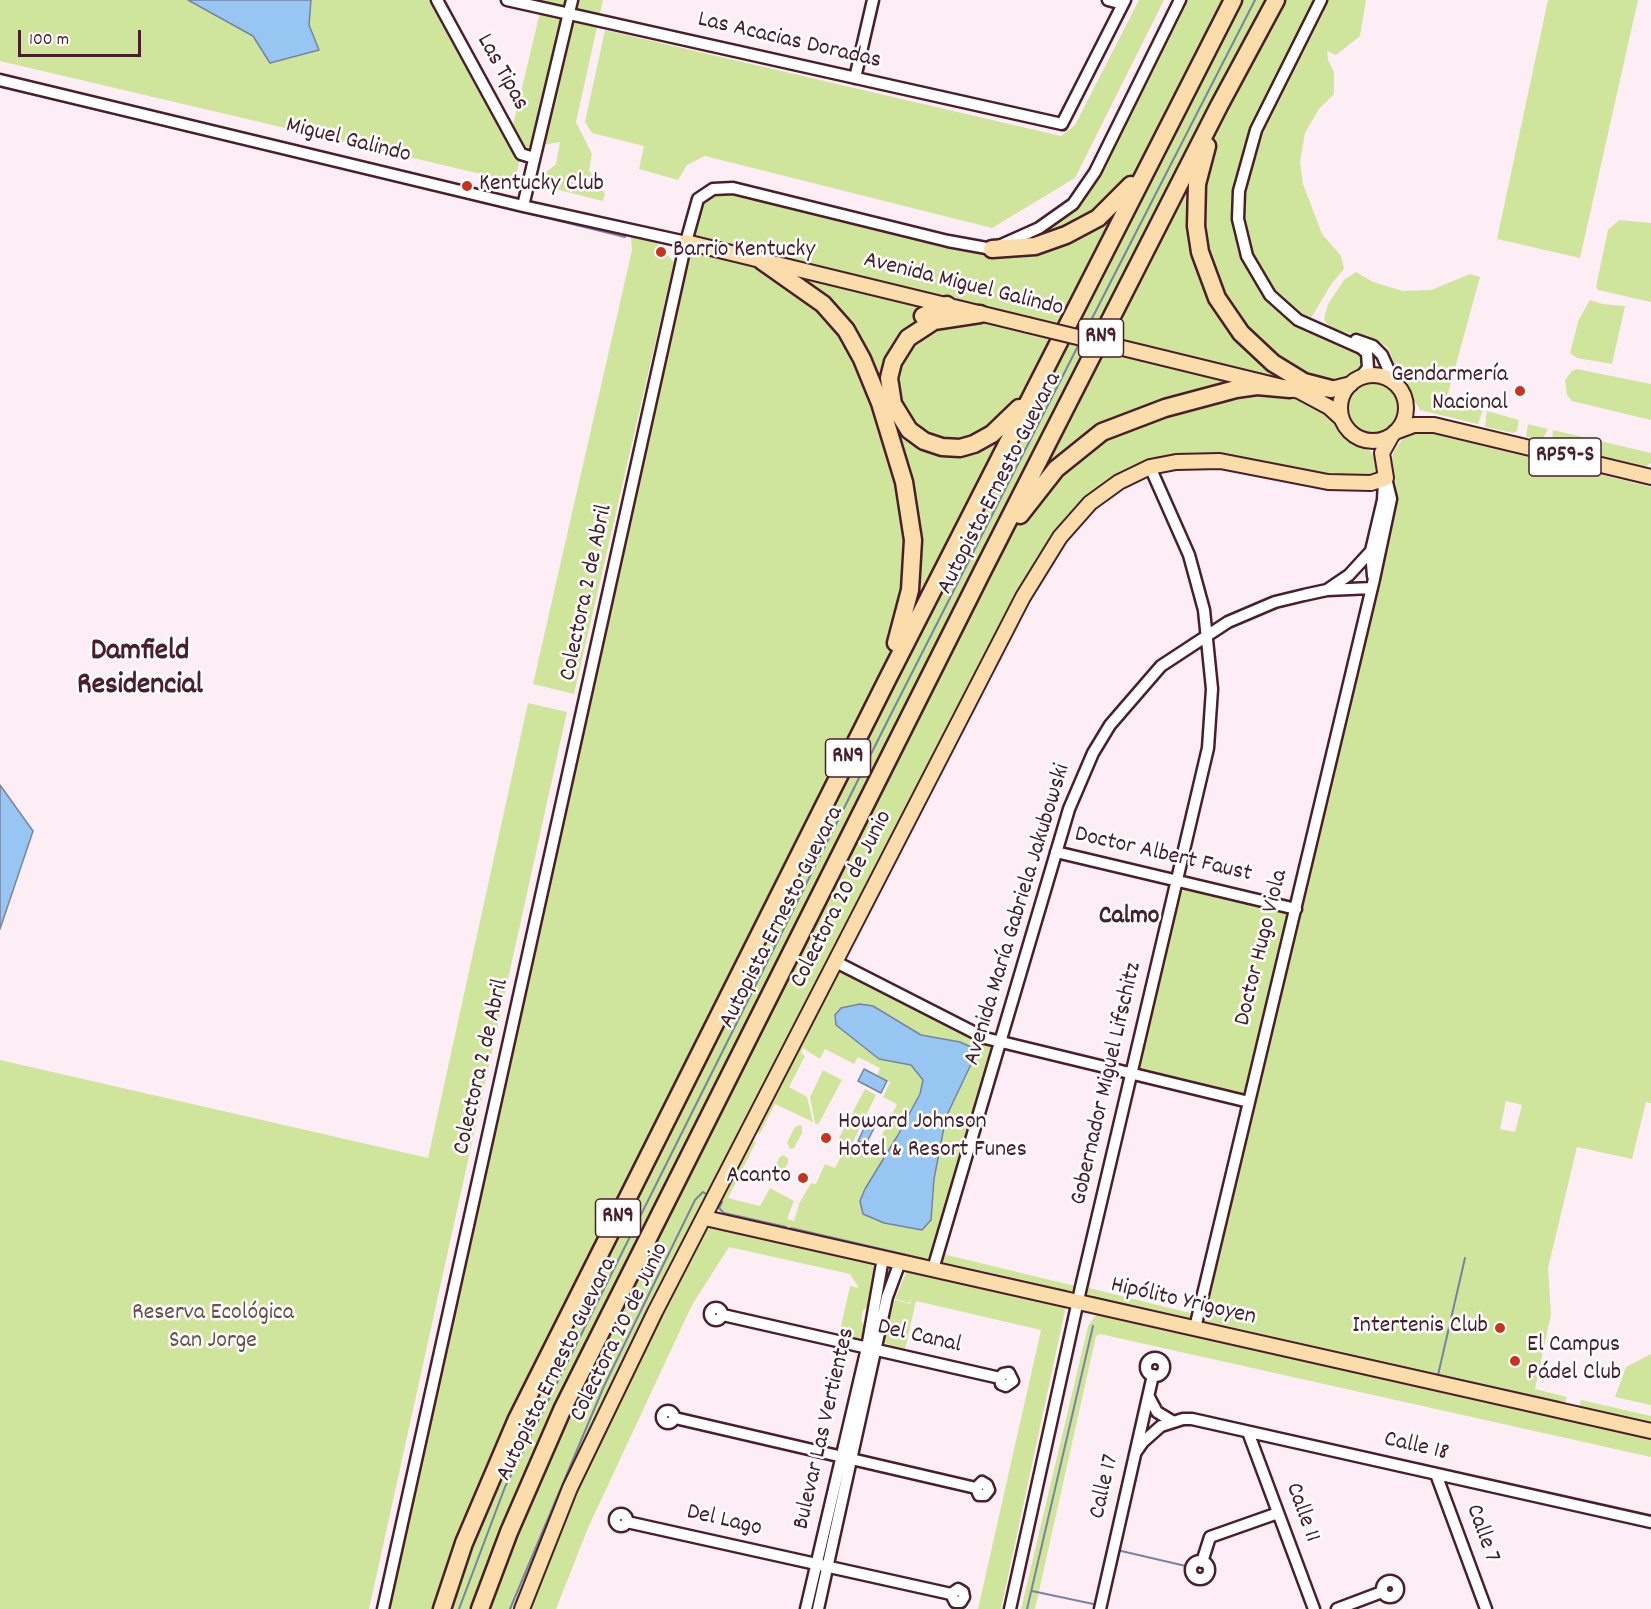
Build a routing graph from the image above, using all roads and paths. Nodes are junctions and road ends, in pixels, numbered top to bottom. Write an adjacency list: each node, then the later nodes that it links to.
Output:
1 (437, 0): 16 (street, Las Tipas)
2 (507, 0): 11 (street, Las Acacias Doradas)
3 (572, 0): 11 (street)
4 (873, 0): 12 (street)
5 (1108, 0): 10 (street)
6 (1180, 0): 19 (street)
7 (1233, 0): 15 (highway, Autopista Ernesto Guevara / RN9)
8 (1276, 0): 14 (highway, Autopista Ernesto Guevara / RN9)
9 (1321, 0): 23 (street)
10 (1124, 2): 12 (street, Las Acacias Doradas)
11 (568, 15): 12 (street, Las Acacias Doradas); 16 (street)
12 (855, 78)
13 (0, 80): 17 (street, Miguel Galindo)
14 (1219, 106): 27 (highway); 39 (highway, Autopista Ernesto Guevara / RN9)
15 (1153, 156): 19 (highway); 26 (highway, Autopista Ernesto Guevara / RN9)
16 (534, 158): 17 (street)
17 (523, 206): 18 (street, Miguel Galindo)
18 (687, 242): 19 (street, Colectora 2 de Abril); 20 (main road, Avenida Miguel Galindo); 79 (street, Colectora 2 de Abril)
19 (992, 249)
20 (762, 261): 21 (main road, Avenida Miguel Galindo); 29 (highway)
21 (947, 305): 22 (main road, Avenida Miguel Galindo); 29 (highway)
22 (980, 314): 26 (highway); 28 (main road, Avenida Miguel Galindo, bridge)
23 (1341, 338): 24 (street); 25 (street)
24 (1355, 381): 25 (main road); 27 (main road, Avenida Miguel Galindo); 31 (main road)
25 (1395, 384): 30 (main road)
26 (1035, 388): 44 (highway, Autopista Ernesto Guevara / RN9)
27 (1331, 388): 28 (main road, Avenida Miguel Galindo)
28 (1295, 390): 31 (main road, Avenida Miguel Galindo); 39 (highway)
29 (880, 403): 44 (highway)
30 (1405, 408): 32 (main road, RP59-S); 33 (main road)
31 (1341, 418): 34 (main road)
32 (1434, 425): 33 (main road, RP59-S); 36 (main road, RP59-S)
33 (1394, 433): 34 (main road); 37 (main road, Doctor Hugo Viola)
34 (1359, 438): 37 (main road, Doctor Hugo Viola)
35 (1150, 467): 37 (main road, Colectora 20 de Junio); 43 (street, Gobernador Miguel Lifschitz); 48 (main road, Colectora 20 de Junio)
36 (1651, 477)
37 (1385, 478): 38 (street, Doctor Hugo Viola); 41 (street, Doctor Hugo Viola)
38 (1371, 551): 40 (street, Avenida María Gabriela Jakubowski); 41 (street, Doctor Hugo Viola)
39 (983, 570): 81 (highway, Autopista Ernesto Guevara / RN9)
40 (1339, 583): 41 (street); 42 (street, Avenida María Gabriela Jakubowski)
41 (1373, 584): 42 (street, Avenida María Gabriela Jakubowski); 47 (street, Doctor Hugo Viola)
42 (1327, 590): 43 (street, Avenida María Gabriela Jakubowski)
43 (1207, 634): 45 (street, Avenida María Gabriela Jakubowski); 46 (street, Gobernador Miguel Lifschitz)
44 (886, 682): 80 (highway, Autopista Ernesto Guevara / RN9)
45 (1056, 852): 46 (street, Doctor Albert Faust); 49 (street, Avenida María Gabriela Jakubowski)
46 (1178, 881): 47 (street, Doctor Albert Faust); 50 (street, Gobernador Miguel Lifschitz)
47 (1296, 909): 51 (street, Doctor Hugo Viola)
48 (836, 962): 49 (street); 52 (main road, Colectora 20 de Junio)
49 (1000, 1042): 50 (street); 55 (street, Avenida María Gabriela Jakubowski)
50 (1132, 1074): 51 (street); 56 (street, Gobernador Miguel Lifschitz)
51 (1249, 1101): 58 (street, Doctor Hugo Viola)
52 (705, 1218): 53 (main road, Hipólito Yrigoyen); 82 (main road, Colectora 20 de Junio)
53 (883, 1258): 54 (main road, Hipólito Yrigoyen); 59 (street, Bulevar Las Vertientes)
54 (900, 1262): 55 (main road, Hipólito Yrigoyen); 59 (street, Bulevar Las Vertientes)
55 (933, 1269): 56 (main road, Hipólito Yrigoyen)
56 (1078, 1302): 58 (main road, Hipólito Yrigoyen); 85 (street, Gobernador Miguel Lifschitz)
57 (723, 1316): 59 (street, Del Canal)
58 (1194, 1328): 65 (main road, Hipólito Yrigoyen)
59 (871, 1349): 61 (street, Del Canal); 68 (street, Bulevar Las Vertientes); 69 (street, Bulevar Las Vertientes)
60 (1153, 1375): 62 (street, Calle 17)
61 (1000, 1378)
62 (1149, 1397): 64 (street); 67 (street, Calle 17)
63 (675, 1418): 68 (street)
64 (1172, 1421): 66 (street, Calle 18); 67 (street)
65 (1651, 1431)
66 (1248, 1432): 70 (street, Calle 18); 72 (street, Calle 11)
67 (1136, 1452): 86 (street, Calle 17)
68 (842, 1457): 69 (street); 76 (street, Bulevar Las Vertientes)
69 (853, 1460): 71 (street); 76 (street, Bulevar Las Vertientes)
70 (1436, 1474): 74 (street, Calle 18); 89 (street, Calle 7)
71 (976, 1488)
72 (1278, 1513): 75 (street); 87 (street, Calle 11)
73 (627, 1522): 76 (street, Del Lago)
74 (1651, 1522)
75 (1202, 1562)
76 (822, 1565): 78 (street, Del Lago); 83 (street, Bulevar Las Vertientes); 84 (street, Bulevar Las Vertientes)
77 (1382, 1592): 88 (street)
78 (951, 1594)
79 (384, 1609)
80 (442, 1609)
81 (480, 1609)
82 (522, 1609)
83 (806, 1609)
84 (818, 1609)
85 (1010, 1609)
86 (1100, 1609)
87 (1314, 1609)
88 (1336, 1609)
89 (1486, 1609)

